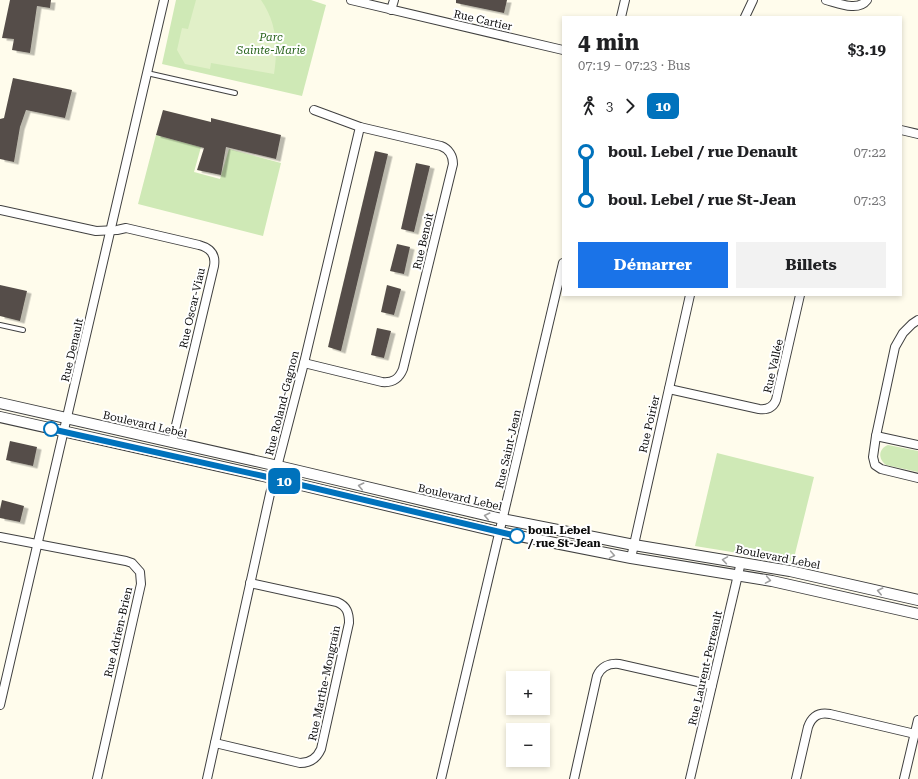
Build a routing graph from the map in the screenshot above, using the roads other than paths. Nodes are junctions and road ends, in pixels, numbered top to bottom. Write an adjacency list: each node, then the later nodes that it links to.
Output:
1 (164, 0): 12 (street, Rue Denault)
2 (351, 0): 8 (street, Rue Cartier)
3 (394, 0): 8 (street)
4 (626, 0): 9 (street)
5 (753, 0): 10 (street)
6 (826, 0): 7 (street)
7 (867, 0)
8 (391, 10): 11 (street, Rue Cartier)
9 (622, 16)
10 (745, 16)
11 (562, 50)
12 (147, 72): 13 (lane); 19 (street, Rue Denault)
13 (235, 93)
14 (314, 110): 15 (street, Rue Benoit)
15 (360, 126): 26 (street, Rue Roland-Gagnon); 26 (street, Rue Benoit)
16 (902, 130): 17 (street)
17 (918, 134)
18 (1, 212): 19 (street, Rue Oscar-Viau)
19 (111, 230): 30 (street, Rue Denault); 33 (street, Rue Oscar-Viau)
20 (562, 267): 38 (street, Rue Saint-Jean)
21 (690, 296): 27 (street, Rue Poirier)
22 (800, 296): 27 (street, Rue Vallée)
23 (918, 320): 32 (street)
24 (0, 325): 25 (lane)
25 (23, 330)
26 (304, 363): 35 (street, Rue Roland-Gagnon)
27 (669, 389): 41 (street, Rue Poirier)
28 (0, 403): 30 (street, Boulevard Lebel)
29 (0, 417): 31 (street)
30 (67, 418): 31 (street, Rue Denault); 33 (street, Boulevard Lebel)
31 (64, 432): 37 (street); 42 (street, Rue Denault)
32 (876, 436): 34 (street); 36 (street)
33 (172, 442): 35 (street, Boulevard Lebel)
34 (918, 446)
35 (278, 466): 37 (street, Rue Roland-Gagnon); 38 (street, Boulevard Lebel, one-way to 35)
36 (918, 478)
37 (274, 479): 39 (street); 46 (street, Rue Roland-Gagnon)
38 (502, 519): 39 (street, Rue Saint-Jean); 41 (street, Boulevard Lebel)
39 (499, 532): 43 (street, one-way to 43); 56 (street, Rue Saint-Jean)
40 (0, 538): 42 (street)
41 (634, 544): 43 (street, Rue Poirier); 44 (street, Boulevard Lebel, one-way to 41)
42 (37, 545): 50 (street, Rue Denault); 54 (street, Rue Adrien-Brien)
43 (630, 558): 45 (street)
44 (741, 562): 45 (street, Rue Laurent-Perreault); 47 (street, Boulevard Lebel, one-way to 44)
45 (738, 575): 48 (street, one-way to 48); 49 (street, Rue Laurent-Perreault)
46 (250, 583): 53 (street, Rue Roland-Gagnon); 53 (street, Rue Marthe-Mongrain)
47 (918, 600)
48 (918, 614)
49 (712, 685): 57 (street); 58 (street, Rue Laurent-Perreault)
50 (0, 705)
51 (918, 720): 52 (street)
52 (915, 734): 59 (street); 60 (street)
53 (215, 743): 55 (street, Rue Roland-Gagnon)
54 (97, 779)
55 (207, 779)
56 (441, 779)
57 (574, 779)
58 (690, 779)
59 (796, 779)
60 (904, 779)

